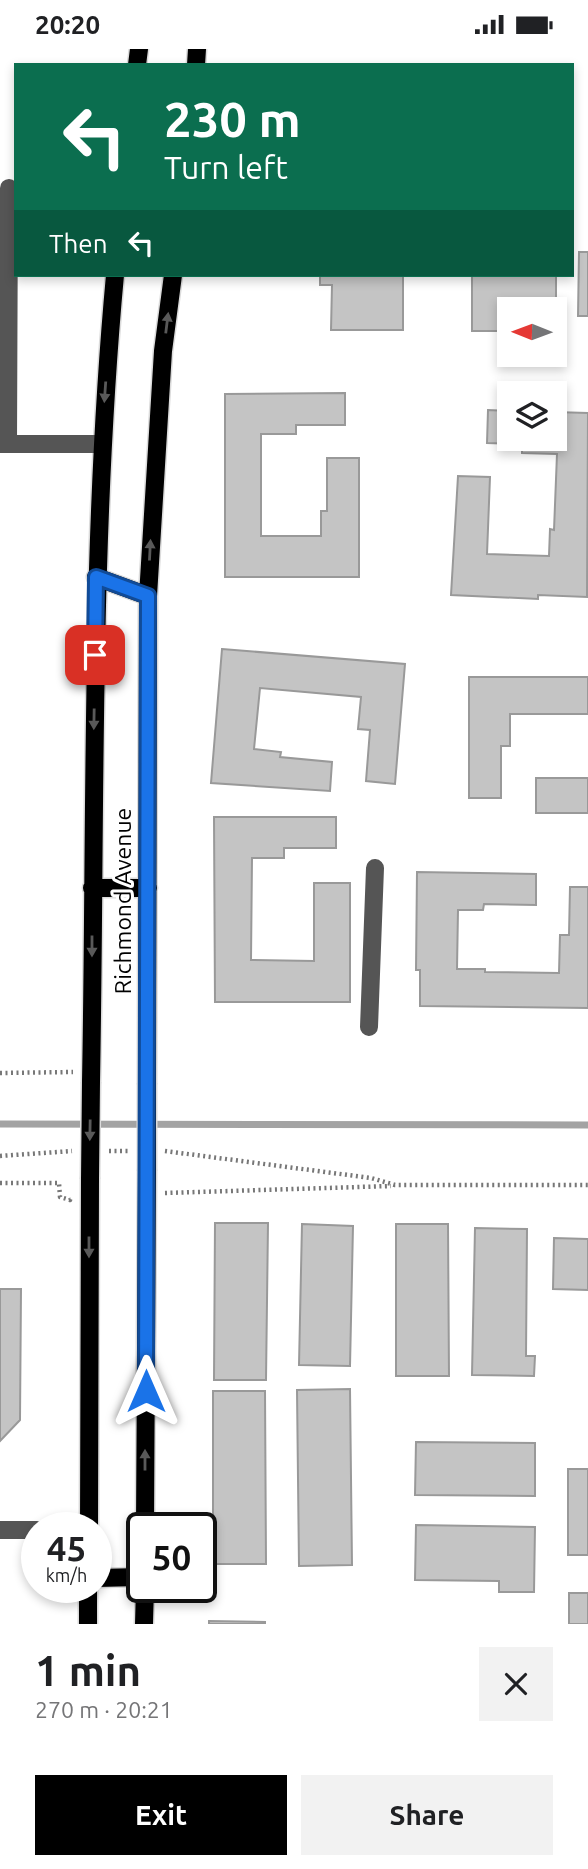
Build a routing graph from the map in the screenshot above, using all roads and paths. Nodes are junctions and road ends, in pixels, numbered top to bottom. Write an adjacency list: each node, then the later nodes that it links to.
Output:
1 (8, 188): 4 (lane)
2 (115, 277): 5 (main road, Richmond Avenue, one-way to 5)
3 (173, 277): 7 (main road, Richmond Avenue, one-way to 3)
4 (4, 444): 5 (lane)
5 (101, 444): 6 (main road, Richmond Avenue)
6 (96, 577): 7 (main road); 9 (main road, Richmond Avenue, one-way to 9)
7 (148, 596): 10 (main road, Richmond Avenue)
8 (375, 868): 11 (lane)
9 (92, 888): 10 (main road); 13 (main road, Richmond Avenue, one-way to 13)
10 (148, 888): 25 (main road, Richmond Avenue, one-way to 10, bridge)
11 (369, 1027)
12 (0, 1073): 13 (path)
13 (91, 1077): 20 (main road, Richmond Avenue, one-way to 20, bridge)
14 (76, 1151): 18 (path)
15 (102, 1151): 16 (path)
16 (129, 1151)
17 (155, 1151): 21 (path)
18 (0, 1156)
19 (0, 1183): 20 (path)
20 (90, 1185): 24 (main road, Richmond Avenue, one-way to 24)
21 (395, 1185): 22 (path); 23 (path)
22 (588, 1185)
23 (164, 1193)
24 (89, 1512)
25 (145, 1512)
26 (0, 1530): 27 (lane)
27 (21, 1530)
28 (88, 1603): 30 (main road)
29 (145, 1603): 31 (main road)
30 (88, 1624)
31 (145, 1624)

